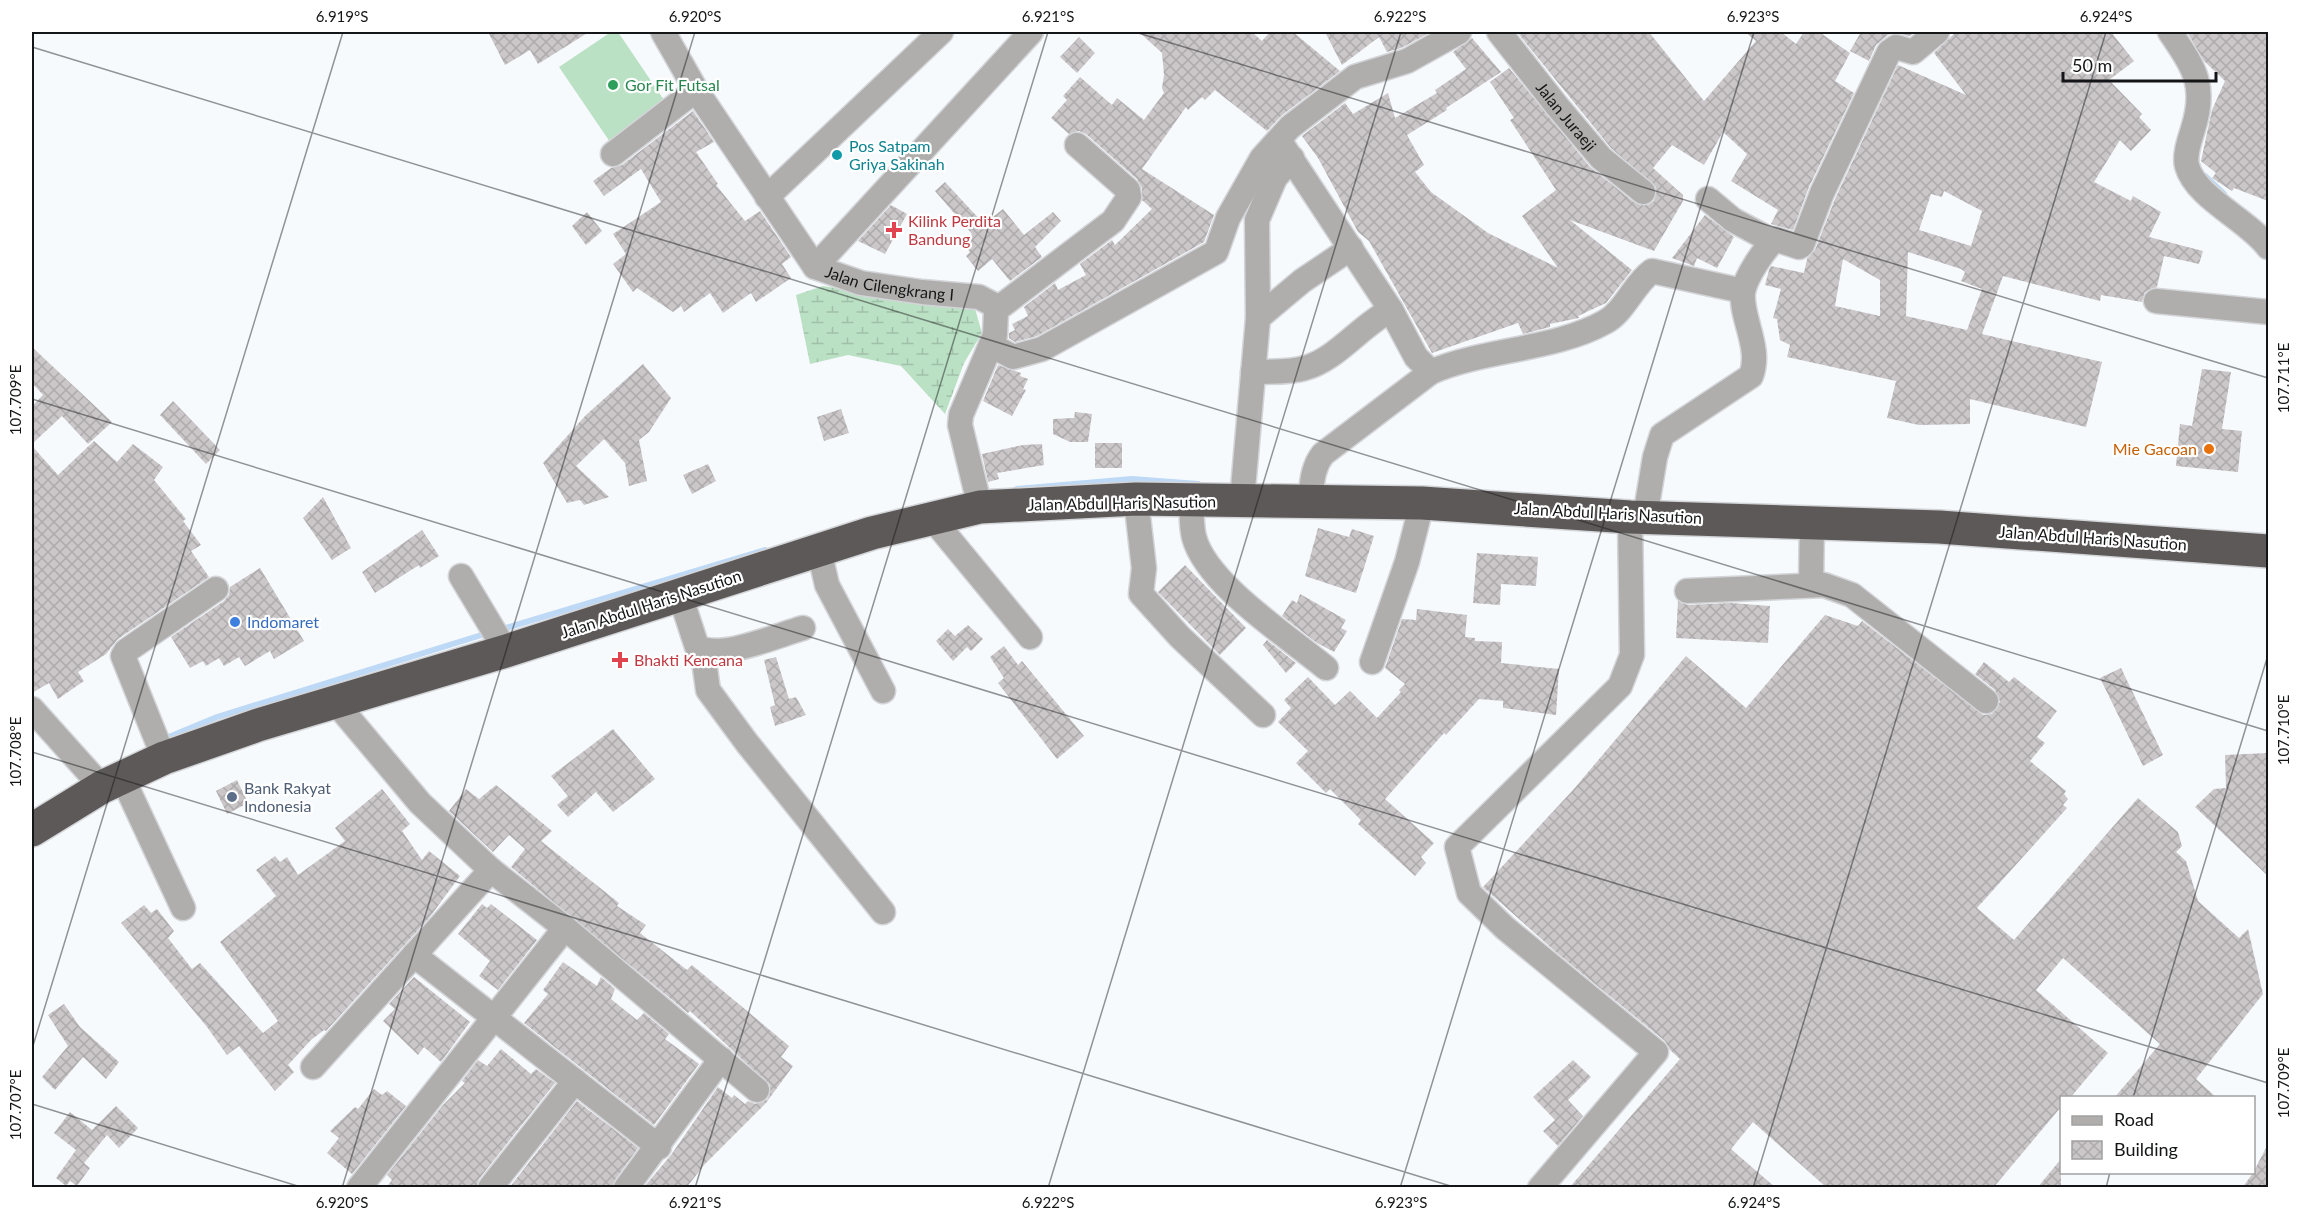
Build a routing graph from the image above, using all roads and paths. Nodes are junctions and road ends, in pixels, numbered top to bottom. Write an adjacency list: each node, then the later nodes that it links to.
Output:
1 (1031, 32): 18 (street)
2 (1459, 32): 10 (street)
3 (1498, 32): 12 (street, Jalan Juraeji)
4 (1937, 32): 15 (street)
5 (2170, 32): 16 (street)
6 (667, 33): 8 (street, Jalan Cilengkrang I)
7 (932, 35): 13 (street)
8 (696, 90): 11 (street); 13 (street, Jalan Cilengkrang I)
9 (1077, 145): 21 (street)
10 (1285, 148): 17 (street); 24 (street); 25 (street)
11 (614, 154)
12 (1643, 192)
13 (767, 197): 18 (street, Jalan Cilengkrang I)
14 (1708, 199): 15 (street)
15 (1772, 241): 19 (street)
16 (2268, 247)
17 (1351, 248): 22 (street); 24 (street)
18 (815, 267): 21 (street, Jalan Cilengkrang I)
19 (1743, 291): 27 (street); 35 (street)
20 (2156, 301): 23 (street)
21 (996, 310): 25 (street)
22 (1391, 310): 26 (street); 27 (street)
23 (2268, 312)
24 (1258, 318): 26 (street)
25 (991, 345): 33 (street)
26 (1253, 372): 30 (street)
27 (1431, 372): 31 (street)
28 (1136, 499): 29 (highway, Jalan Abdul Haris Nasution); 33 (highway, Jalan Abdul Haris Nasution); 54 (street)
29 (1191, 500): 30 (highway, Jalan Abdul Haris Nasution); 49 (street)
30 (1242, 500): 31 (highway, Jalan Abdul Haris Nasution)
31 (1310, 501): 32 (highway, Jalan Abdul Haris Nasution)
32 (1422, 503): 35 (highway, Jalan Abdul Haris Nasution); 48 (street)
33 (981, 507): 34 (highway, Jalan Abdul Haris Nasution)
34 (931, 517): 37 (highway, Jalan Abdul Haris Nasution); 45 (street)
35 (1638, 517): 36 (highway, Jalan Abdul Haris Nasution); 72 (street)
36 (1812, 522): 38 (highway, Jalan Abdul Haris Nasution); 40 (street)
37 (819, 550): 43 (highway, Jalan Abdul Haris Nasution); 50 (street)
38 (2268, 550)
39 (461, 576): 46 (street)
40 (1810, 585): 42 (street); 51 (street)
41 (216, 589): 55 (street)
42 (1687, 591)
43 (680, 595): 46 (highway, Jalan Abdul Haris Nasution); 47 (street)
44 (802, 628): 47 (street)
45 (1030, 638)
46 (506, 651): 52 (highway, Jalan Abdul Haris Nasution)
47 (707, 652): 60 (street)
48 (1372, 662)
49 (1326, 668)
50 (883, 691)
51 (1986, 700)
52 (336, 703): 55 (highway, Jalan Abdul Haris Nasution); 58 (street)
53 (32, 709): 56 (street)
54 (1263, 715)
55 (164, 758): 56 (highway, Jalan Abdul Haris Nasution)
56 (96, 792): 57 (highway, Jalan Abdul Haris Nasution); 59 (street)
57 (32, 831)
58 (491, 870): 61 (street); 62 (street)
59 (183, 908)
60 (884, 912)
61 (565, 928): 63 (street); 64 (street)
62 (414, 955): 63 (street); 65 (street)
63 (494, 1017): 66 (street); 69 (street)
64 (722, 1059): 67 (street); 68 (street)
65 (313, 1067)
66 (575, 1081): 68 (street); 70 (street)
67 (757, 1090)
68 (659, 1147): 71 (street)
69 (359, 1188)
70 (490, 1188)
71 (626, 1188)
72 (1540, 1188)

